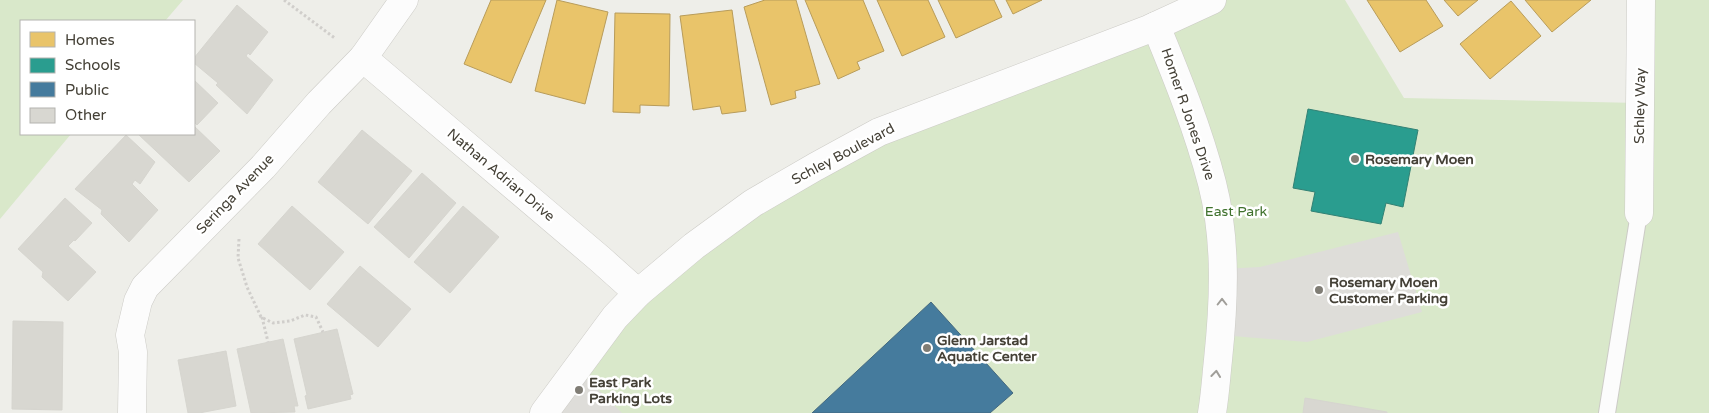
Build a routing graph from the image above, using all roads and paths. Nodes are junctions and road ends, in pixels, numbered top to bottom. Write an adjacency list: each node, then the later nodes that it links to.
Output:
1 (284, 0): 6 (path)
2 (404, 0): 6 (street, Seringa Avenue)
3 (1212, 0): 5 (street, Schley Boulevard)
4 (1641, 0): 7 (street, Schley Way)
5 (1156, 26): 9 (street, Schley Boulevard); 15 (street, Homer R Jones Drive, one-way to 5)
6 (363, 58): 9 (street, Nathan Adrian Drive); 13 (street, Seringa Avenue)
7 (1638, 213): 16 (lane)
8 (239, 238): 10 (path)
9 (638, 293): 14 (street, Schley Boulevard)
10 (261, 316): 11 (path); 12 (path)
11 (323, 332)
12 (268, 342)
13 (132, 413)
14 (544, 413)
15 (1212, 413)
16 (1607, 413)

